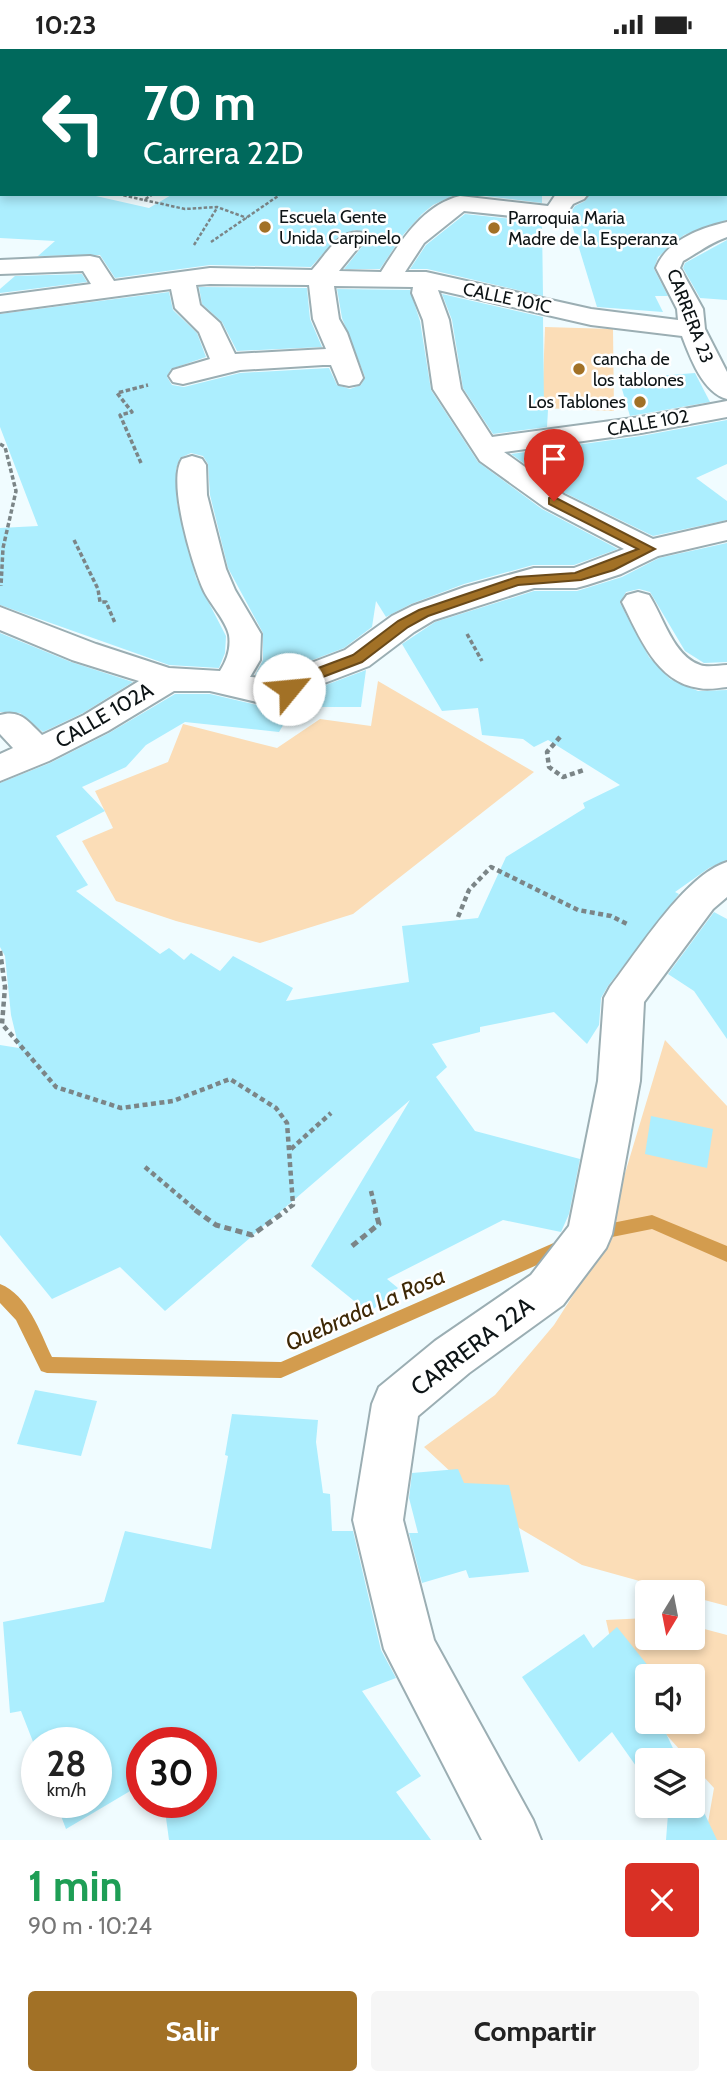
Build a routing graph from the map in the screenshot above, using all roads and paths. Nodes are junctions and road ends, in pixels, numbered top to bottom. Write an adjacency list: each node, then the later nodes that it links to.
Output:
1 (127, 196): 5 (path)
2 (150, 196): 5 (path)
3 (278, 196): 7 (path)
4 (571, 196): 13 (street)
5 (144, 200): 6 (path)
6 (217, 207): 7 (path); 11 (path)
7 (248, 218): 11 (path)
8 (727, 229): 17 (street, CARRERA 23)
9 (354, 238): 12 (street)
10 (0, 267): 15 (street)
11 (183, 269): 12 (street, CALLE 101C); 15 (street, CALLE 101C); 18 (street)
12 (320, 277): 13 (street, CALLE 101C); 18 (street)
13 (387, 281): 14 (street, CALLE 101C)
14 (426, 281): 17 (street, CALLE 101C); 23 (street)
15 (107, 289): 16 (street, CALLE 101C)
16 (0, 304)
17 (692, 329): 20 (street, CARRERA 23)
18 (226, 365): 19 (street)
19 (183, 376): 24 (path)
20 (727, 391)
21 (727, 409): 23 (street, CALLE 102)
22 (0, 444): 29 (path)
23 (485, 446): 28 (street)
24 (141, 463)
25 (191, 465): 35 (street)
26 (727, 531): 28 (street, CALLE 102A)
27 (74, 540): 32 (path)
28 (649, 549): 35 (street, CALLE 102A)
29 (1, 595)
30 (638, 602): 33 (street)
31 (0, 618): 32 (street, CALLE 102A)
32 (118, 663): 34 (street, CALLE 102A)
33 (727, 676)
34 (168, 679): 35 (street, CALLE 102A); 38 (street, CALLE 102A)
35 (229, 683)
36 (11, 724): 38 (street, CALLE 102A)
37 (560, 737): 40 (path)
38 (37, 752): 39 (street)
39 (0, 768)
40 (584, 770)
41 (727, 876): 43 (street, CARRERA 22A)
42 (458, 917): 43 (path)
43 (664, 942): 50 (street, CARRERA 22A)
44 (0, 951): 46 (path)
45 (331, 1113): 46 (path)
46 (290, 1150): 47 (path)
47 (145, 1167)
48 (370, 1191): 49 (path)
49 (352, 1247)
50 (513, 1840)

